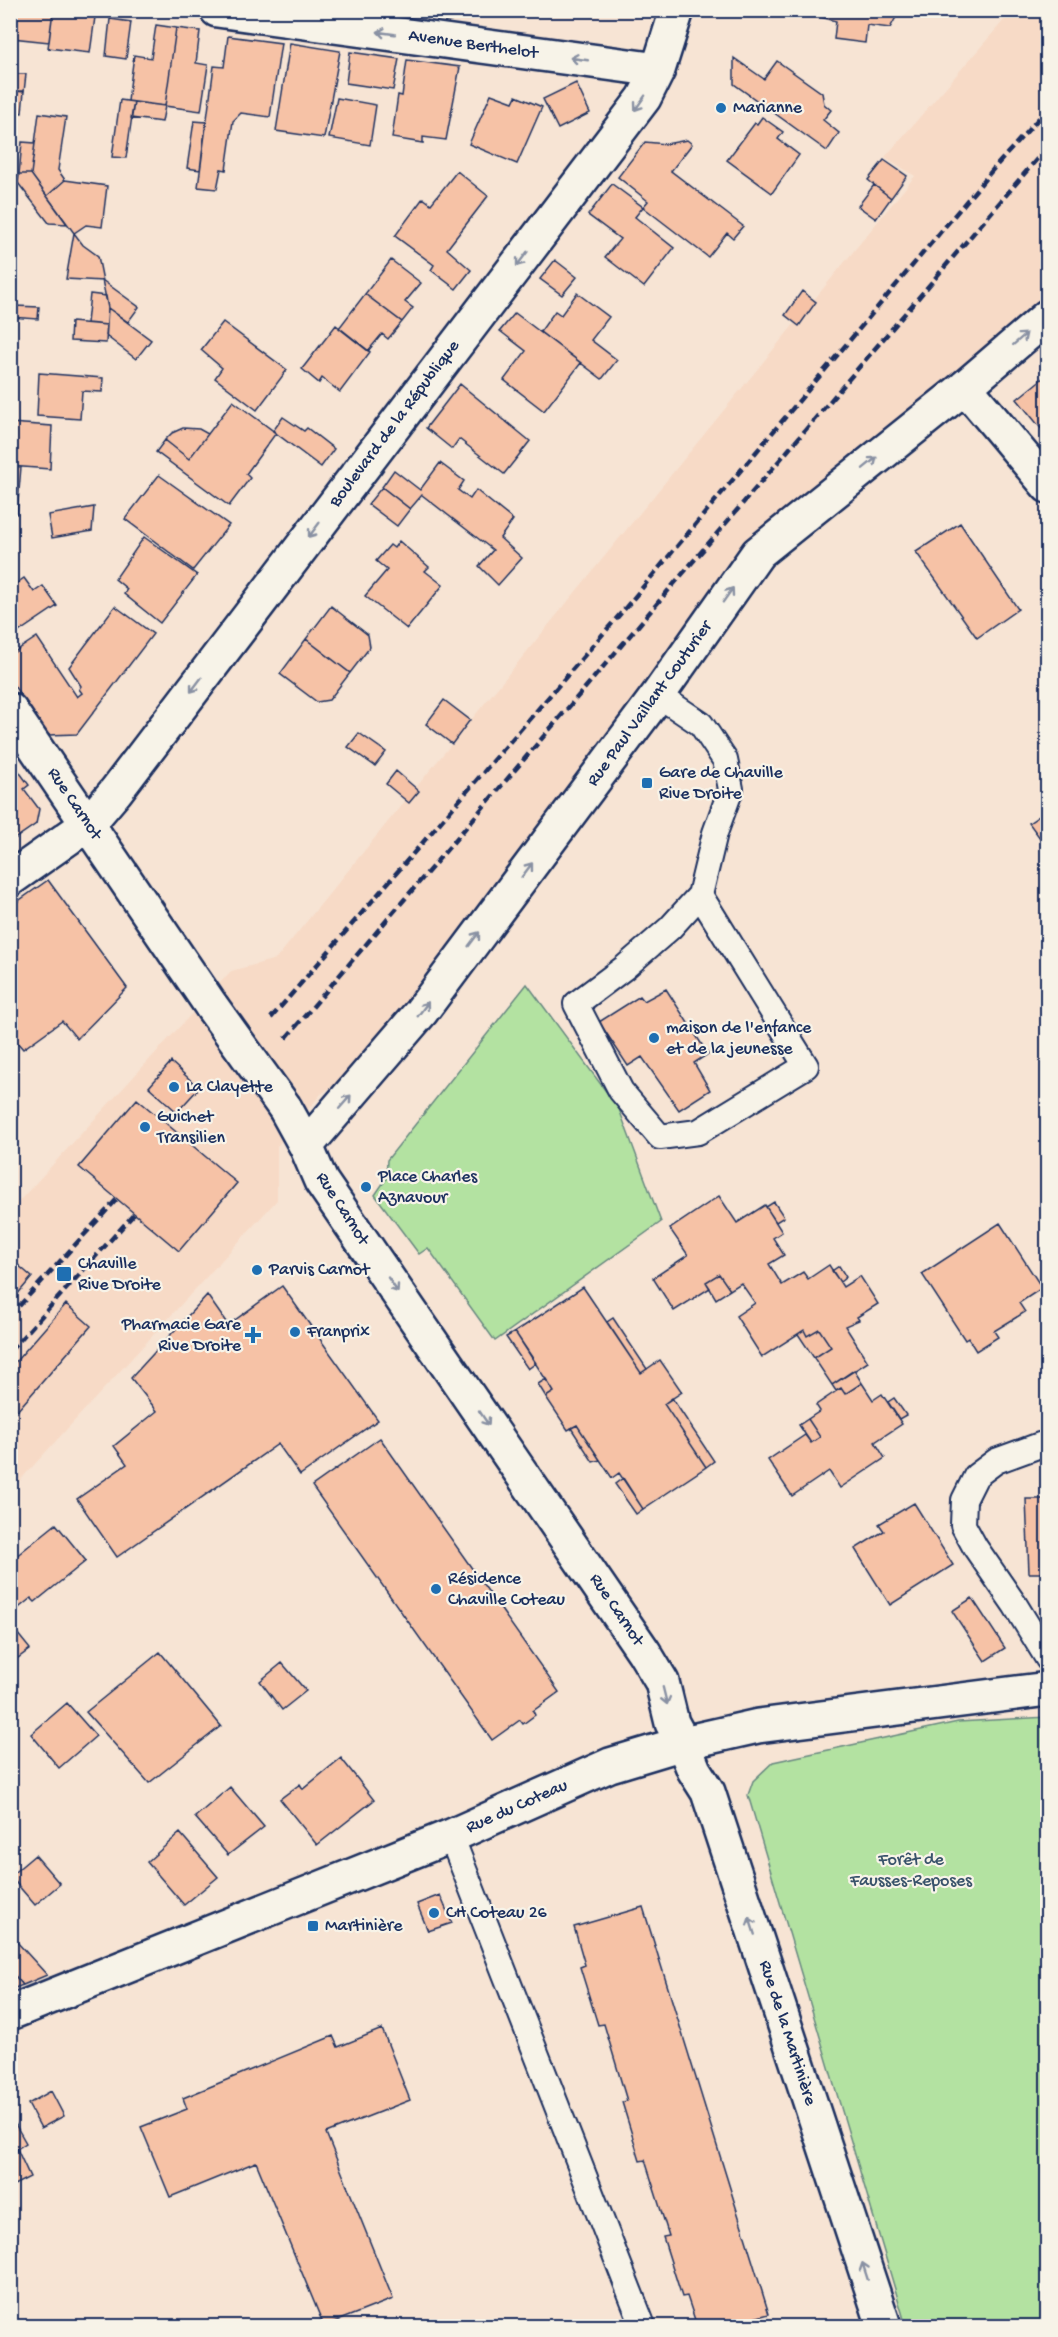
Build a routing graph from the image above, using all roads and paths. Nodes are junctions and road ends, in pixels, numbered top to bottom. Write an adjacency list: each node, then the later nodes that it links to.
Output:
1 (217, 10): 3 (street, Avenue Berthelot, one-way to 1)
2 (677, 10): 3 (street, Boulevard de la République)
3 (658, 70): 9 (street, Boulevard de la République, one-way to 9)
4 (1047, 316): 5 (street, Rue Paul Vaillant Couturier, one-way to 4)
5 (965, 387): 6 (street); 7 (street, Rue Paul Vaillant Couturier, one-way to 5)
6 (1047, 486)
7 (658, 695): 11 (lane); 12 (street, Rue Paul Vaillant Couturier, one-way to 7)
8 (10, 710): 9 (street, Rue Carnot)
9 (88, 824): 10 (street, Boulevard de la République); 12 (street, Rue Carnot, bridge)
10 (10, 879)
11 (700, 895): 11 (lane)
12 (306, 1146): 16 (street, Rue Carnot, one-way to 16)
13 (1047, 1444): 14 (lane)
14 (1047, 1659)
15 (1047, 1689): 16 (street, Rue du Coteau)
16 (683, 1743): 17 (street, Rue du Coteau); 20 (street, Rue de la Martinière, one-way to 16)
17 (451, 1836): 18 (street, Rue du Coteau); 19 (lane)
18 (10, 2013)
19 (643, 2326)
20 (884, 2326)

